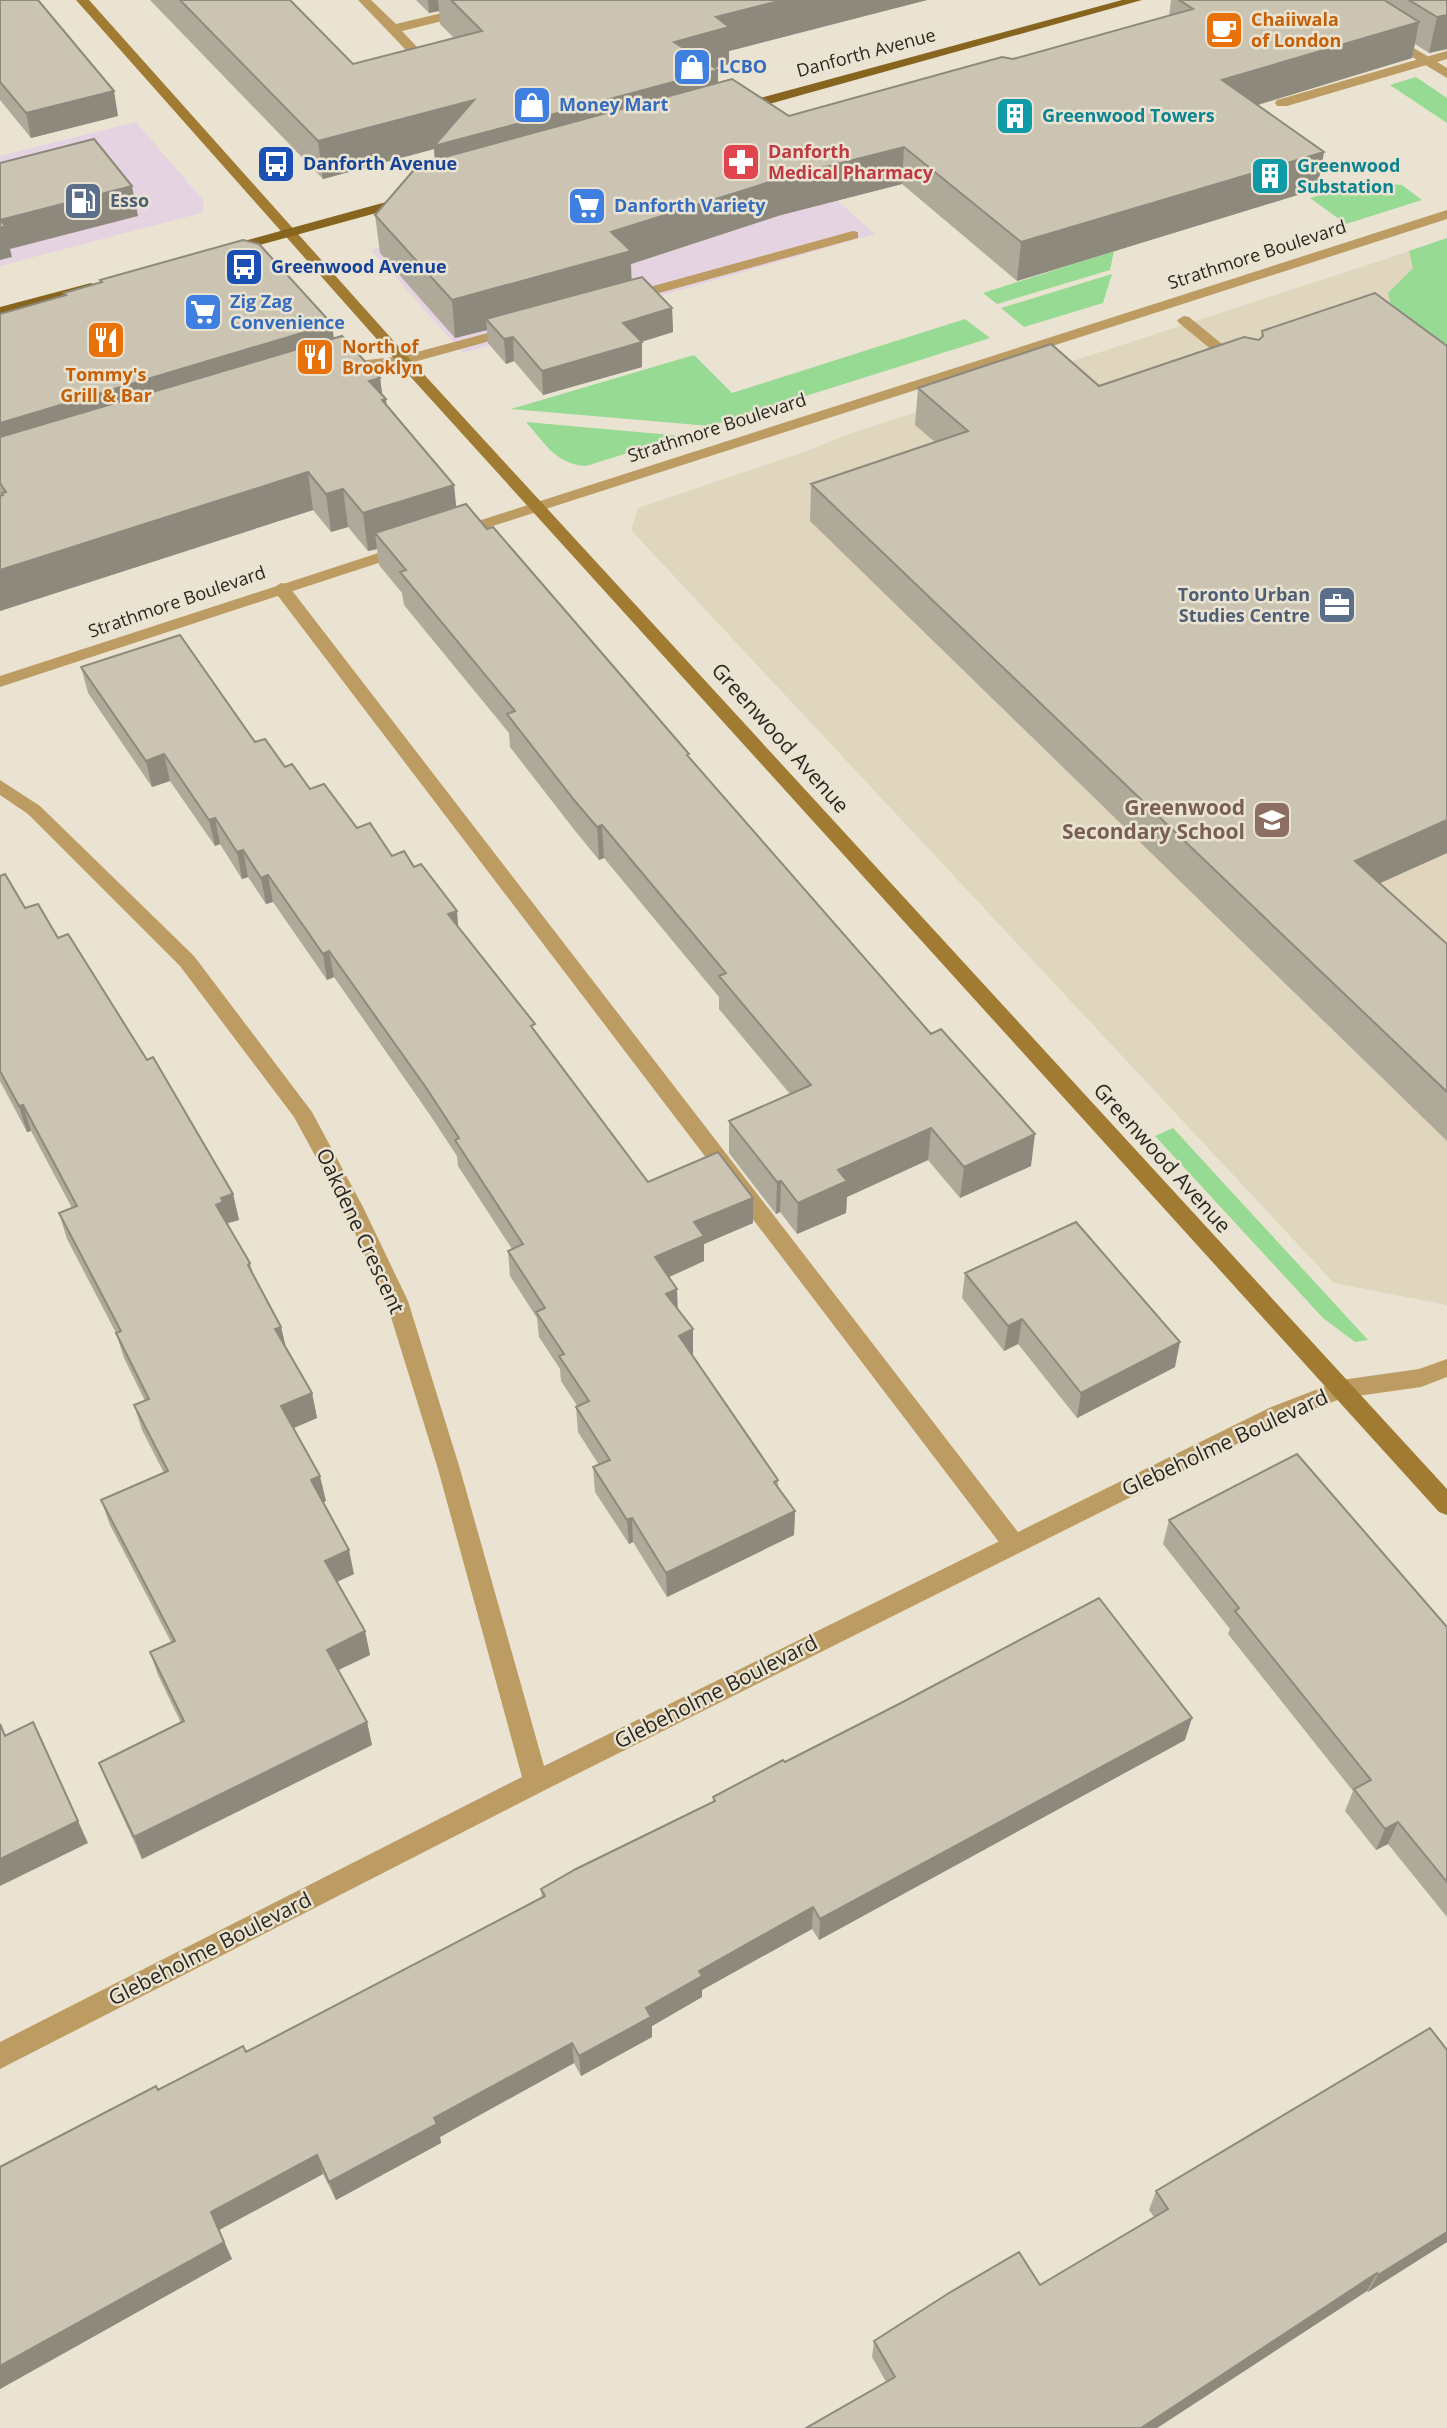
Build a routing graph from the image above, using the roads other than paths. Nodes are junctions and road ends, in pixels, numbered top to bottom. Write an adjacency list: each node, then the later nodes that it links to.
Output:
1 (82, 0): 15 (street, Greenwood Avenue)
2 (364, 0): 6 (street)
3 (511, 0): 6 (street)
4 (1136, 0): 12 (main road, Danforth Avenue)
5 (1373, 27): 8 (street)
6 (393, 29): 9 (street)
7 (1447, 55): 8 (street)
8 (1426, 61): 10 (street); 11 (street)
9 (370, 67)
10 (1447, 74)
11 (1282, 103)
12 (722, 113)
13 (417, 197): 15 (main road)
14 (1447, 214): 26 (street, Strathmore Boulevard)
15 (290, 232): 17 (main road); 23 (street, Greenwood Avenue)
16 (853, 235): 19 (street)
17 (213, 254)
18 (103, 284): 20 (main road)
19 (611, 302)
20 (0, 312)
21 (1184, 320): 24 (street)
22 (531, 325): 23 (street)
23 (403, 360): 25 (street); 26 (street, Greenwood Avenue)
24 (1247, 371)
25 (325, 373)
26 (538, 506): 27 (street, Strathmore Boulevard); 31 (street, Greenwood Avenue)
27 (281, 588): 28 (street, Strathmore Boulevard); 33 (street)
28 (0, 682)
29 (0, 786): 34 (street, Oakdene Crescent)
30 (1447, 1368): 31 (street, Glebeholme Boulevard)
31 (1341, 1390): 32 (street, Greenwood Avenue); 33 (street, Glebeholme Boulevard)
32 (1447, 1505)
33 (1013, 1543): 34 (street, Glebeholme Boulevard)
34 (536, 1782): 35 (street, Glebeholme Boulevard)
35 (0, 2056)

